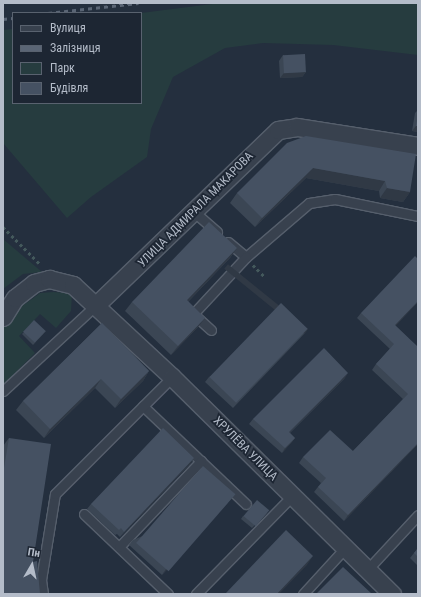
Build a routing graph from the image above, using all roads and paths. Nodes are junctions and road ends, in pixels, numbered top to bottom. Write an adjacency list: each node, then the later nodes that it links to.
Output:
1 (418, 146): 2 (street, УЛИЦА АДМИРАЛА МАКАРОВА)
2 (193, 211): 5 (lane); 7 (street, УЛИЦА АДМИРАЛА МАКАРОВА)
3 (418, 216): 5 (lane)
4 (3, 227): 6 (path)
5 (246, 258): 9 (lane)
6 (56, 280): 7 (street); 8 (street)
7 (96, 306): 10 (street, ХРУЛЁВА УЛИЦА); 11 (lane)
8 (3, 317)
9 (211, 330)
10 (172, 377): 12 (lane); 14 (street, ХРУЛЁВА УЛИЦА)
11 (3, 391)
12 (143, 406): 13 (lane); 21 (lane)
13 (201, 461): 15 (lane); 18 (lane)
14 (292, 496): 19 (street, ХРУЛЁВА УЛИЦА); 23 (lane)
15 (246, 504)
16 (84, 514): 18 (lane)
17 (418, 515): 20 (lane)
18 (119, 547): 22 (lane)
19 (345, 548): 20 (street, ХРУЛЁВА УЛИЦА); 24 (lane)
20 (367, 570): 25 (street, ХРУЛЁВА УЛИЦА)
21 (43, 594)
22 (168, 594)
23 (196, 594)
24 (303, 594)
25 (392, 594)

